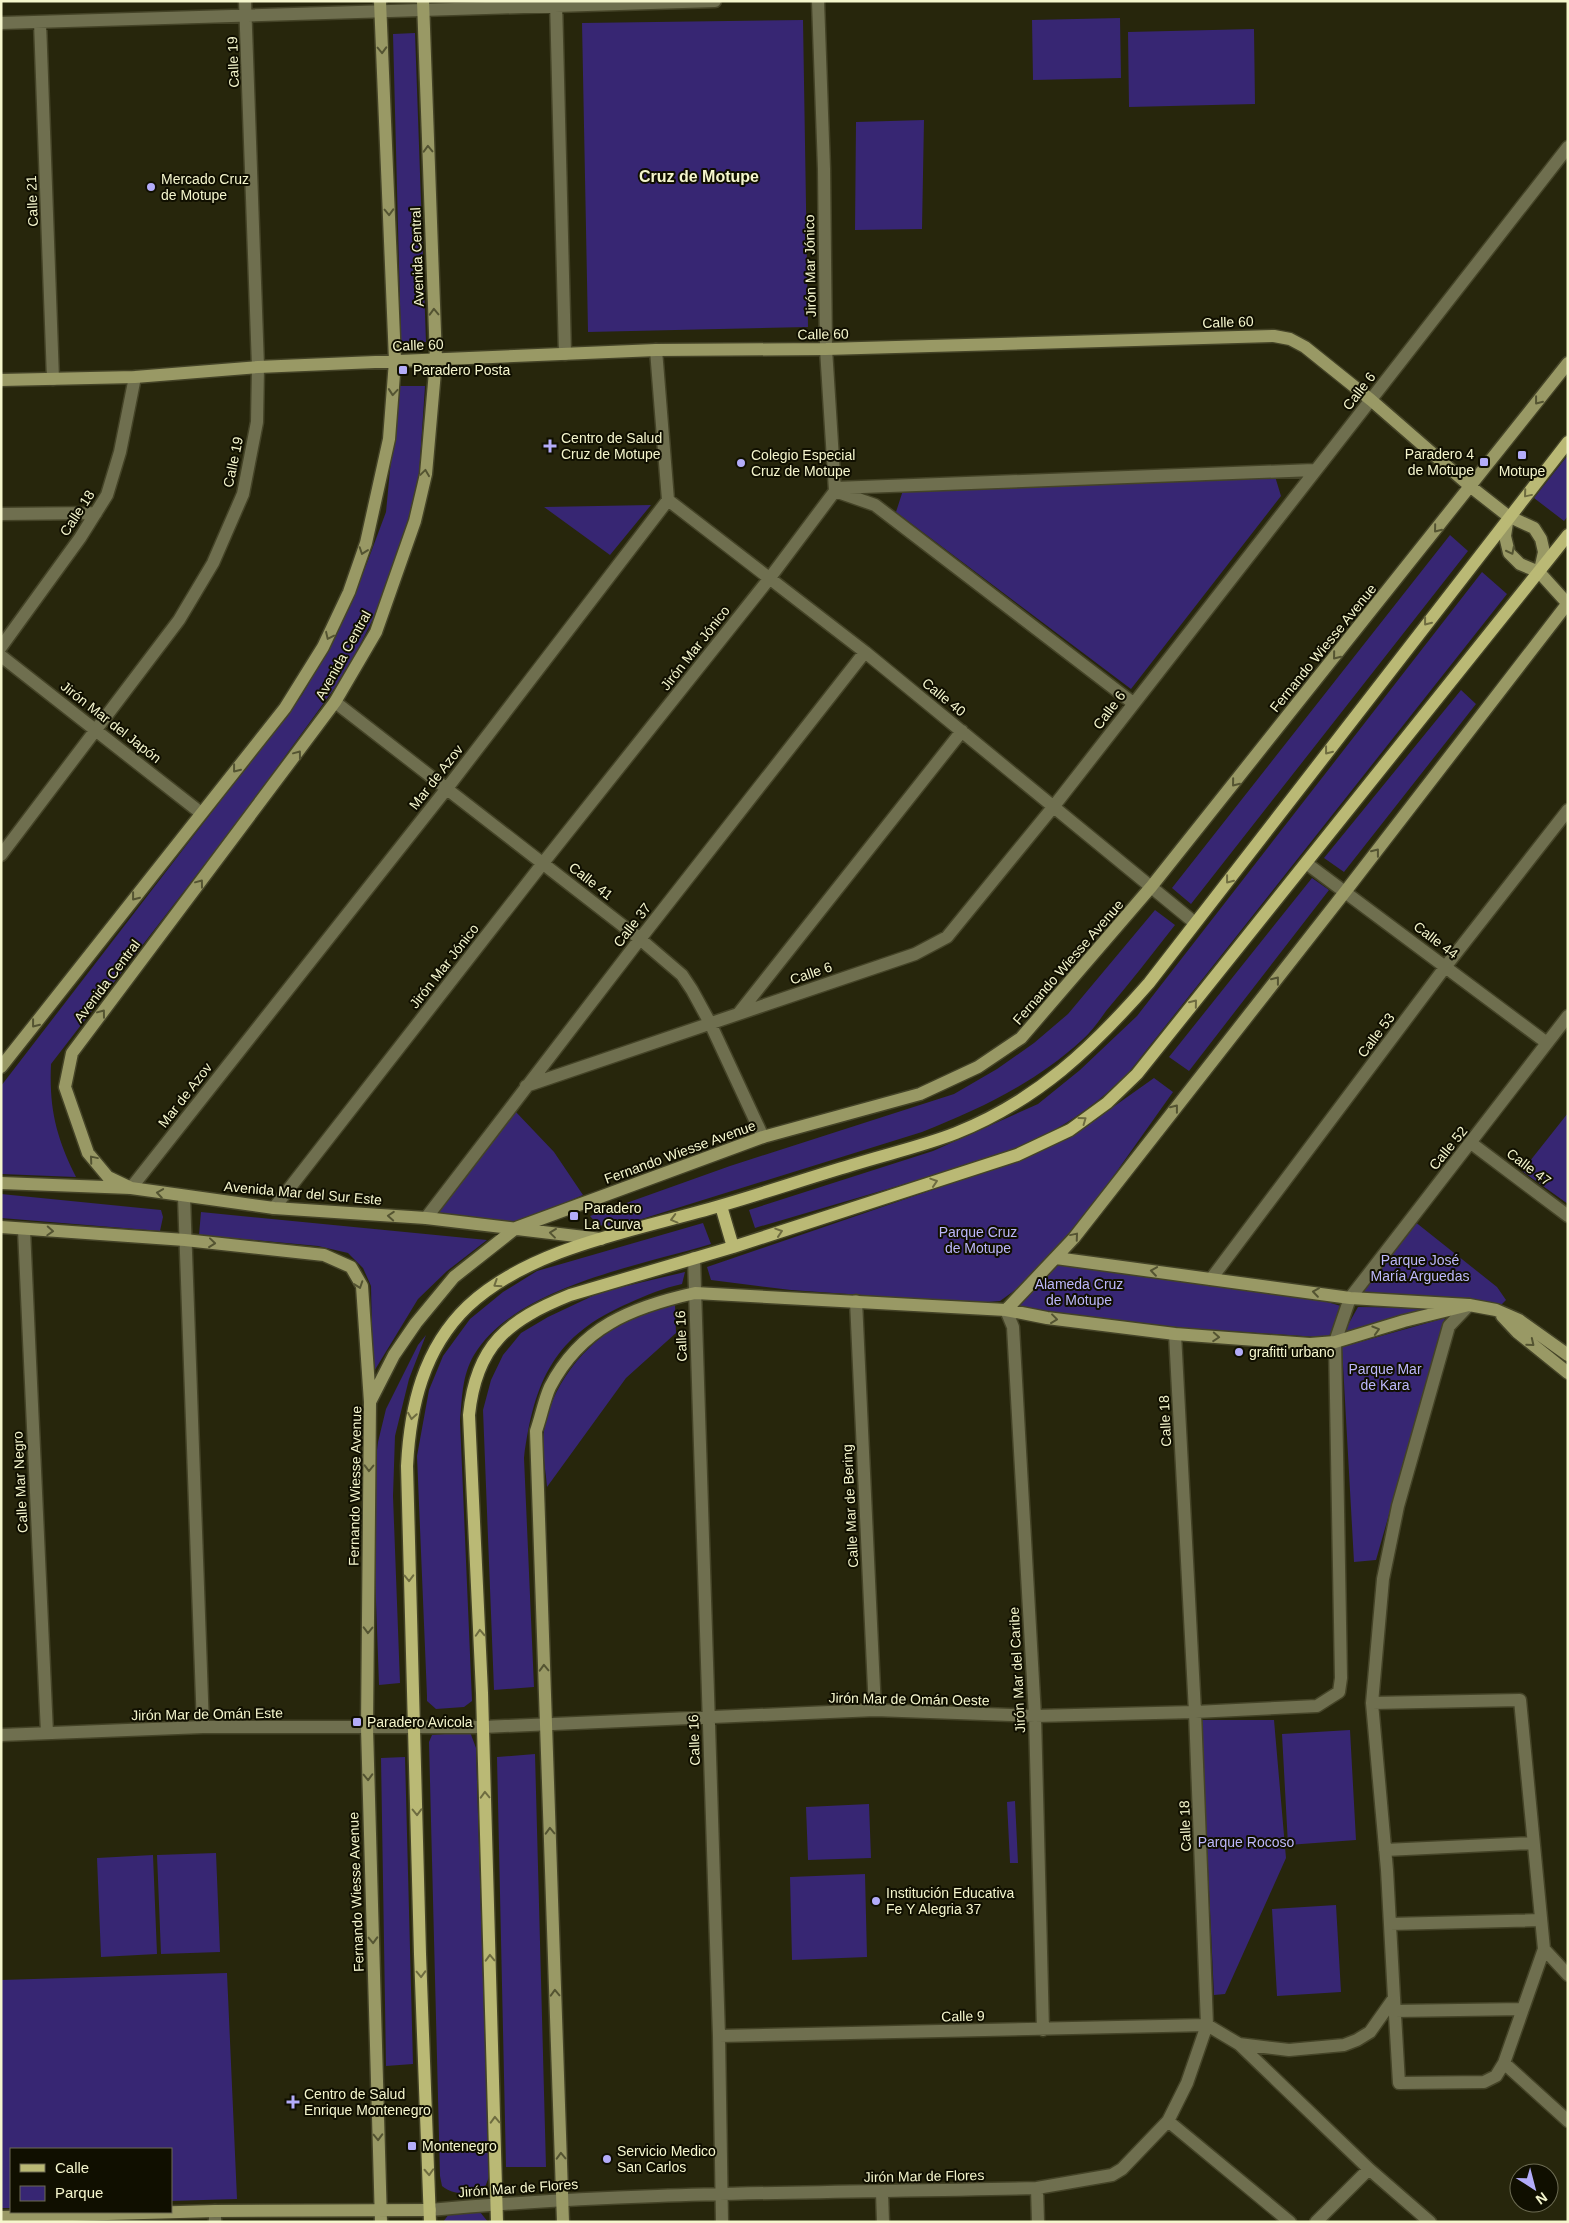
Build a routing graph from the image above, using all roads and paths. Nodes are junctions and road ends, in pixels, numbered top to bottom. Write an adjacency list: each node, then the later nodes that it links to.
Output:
1 (246, 1): 8 (street, Calle 19)
2 (715, 1): 4 (street)
3 (818, 1): 12 (street, Jirón Mar Jónico)
4 (680, 2): 5 (street)
5 (557, 4): 7 (street); 14 (street)
6 (380, 6): 7 (street); 8 (street); 16 (main road, Avenida Central, one-way to 16)
7 (423, 6): 15 (main road, Avenida Central, one-way to 7)
8 (246, 16): 9 (street); 18 (street, Calle 19)
9 (40, 22): 10 (street); 20 (street, Calle 21)
10 (1, 23)
11 (1568, 147): 22 (street, Calle 6)
12 (826, 349): 13 (main road, Calle 60); 22 (main road, Calle 60); 26 (street, Jirón Mar Jónico)
13 (656, 350): 14 (main road, Calle 60); 27 (street)
14 (565, 354): 15 (main road, Calle 60)
15 (436, 360): 16 (main road, Calle 60); 38 (main road, Avenida Central, one-way to 15)
16 (395, 361): 18 (main road, Calle 60); 45 (main road, Avenida Central, one-way to 45)
17 (1568, 363): 25 (main road, Fernando Wiesse Avenue, one-way to 25)
18 (258, 367): 19 (main road, Calle 60); 40 (street, Calle 19)
19 (135, 377): 20 (main road, Calle 60); 28 (street, Calle 18)
20 (53, 379): 21 (main road, Calle 60)
21 (1, 380)
22 (1371, 400): 24 (street, Calle 6); 25 (main road, Calle 60)
23 (1568, 442): 30 (main road, one-way to 30)
24 (1314, 470): 26 (street); 39 (street, Calle 6)
25 (1471, 487): 30 (main road, Calle 60); 49 (main road, Fernando Wiesse Avenue, one-way to 49)
26 (835, 490): 33 (street, Jirón Mar Jónico); 39 (street)
27 (668, 500): 33 (street, Calle 40); 42 (street, Mar de Azov)
28 (96, 513): 29 (street); 35 (street, Calle 18)
29 (1, 514)
30 (1508, 516): 32 (main road, one-way to 32); 32 (main road, Calle 60); 51 (main road, one-way to 51)
31 (1568, 535): 32 (main road)
32 (1539, 572): 34 (main road); 48 (main road)
33 (769, 579): 36 (street, Calle 40); 47 (street, Jirón Mar Jónico)
34 (1568, 603): 50 (main road, one-way to 34)
35 (1, 646)
36 (865, 652): 41 (street, Calle 40); 52 (street, Calle 37)
37 (1, 656): 40 (street, Jirón Mar del Japón)
38 (335, 702): 42 (street, Calle 41); 63 (main road, Avenida Central, one-way to 38)
39 (1133, 703): 43 (street, Calle 6)
40 (97, 730): 45 (street, Jirón Mar del Japón); 46 (street, Calle 19)
41 (962, 731): 43 (street, Calle 40); 54 (street)
42 (448, 787): 47 (street, Calle 41); 63 (street, Mar de Azov)
43 (1054, 806): 49 (street, Calle 40); 54 (street, Calle 6)
44 (1568, 810): 53 (street, Calle 53)
45 (201, 813): 58 (main road, Avenida Central, one-way to 58)
46 (1, 855)
47 (543, 863): 52 (street, Calle 41); 66 (street, Jirón Mar Jónico)
48 (1306, 863): 50 (street, Calle 44); 74 (main road, one-way to 48)
49 (1151, 887): 51 (street, Calle 40); 60 (main road, Fernando Wiesse Avenue)
50 (1346, 892): 53 (street, Calle 44); 76 (main road, one-way to 50)
51 (1196, 923): 65 (main road)
52 (640, 939): 56 (street, Calle 41); 59 (street, Calle 37)
53 (1446, 966): 57 (street, Calle 44); 77 (street, Calle 53)
54 (739, 1013): 56 (street, Calle 6)
55 (1568, 1016): 57 (street, Calle 52)
56 (710, 1023): 59 (street, Calle 6); 60 (street, Calle 41)
57 (1547, 1043): 61 (street, Calle 52)
58 (1, 1067)
59 (526, 1086): 68 (street, Calle 37)
60 (763, 1137): 70 (main road, Fernando Wiesse Avenue)
61 (1471, 1143): 67 (street, Calle 47); 79 (street, Calle 52)
62 (1, 1183): 63 (main road, Avenida Mar del Sur Este)
63 (131, 1188): 64 (main road, Avenida Mar del Sur Este, one-way to 63)
64 (184, 1197): 66 (main road, Avenida Mar del Sur Este); 73 (street)
65 (721, 1206): 72 (main road, one-way to 72); 74 (main road)
66 (274, 1208): 68 (main road, Avenida Mar del Sur Este, one-way to 66)
67 (1568, 1216)
68 (426, 1218): 70 (main road, Avenida Mar del Sur Este)
69 (1, 1227): 71 (main road)
70 (516, 1228): 72 (main road, Avenida Mar del Sur Este, one-way to 70); 88 (main road, Fernando Wiesse Avenue)
71 (24, 1230): 73 (main road, one-way to 73); 100 (street, Calle Mar Negro)
72 (601, 1239): 99 (main road, one-way to 99)
73 (185, 1240): 88 (main road, one-way to 88); 96 (street)
74 (732, 1247): 75 (main road)
75 (694, 1258): 78 (street, Calle 16); 97 (main road, one-way to 75)
76 (1056, 1258): 77 (main road, one-way to 76); 82 (main road)
77 (1211, 1279): 79 (main road, one-way to 77)
78 (695, 1293): 80 (main road); 94 (street, Calle 16); 95 (main road, one-way to 78)
79 (1350, 1298): 81 (main road); 85 (street, Calle 52)
80 (856, 1301): 82 (main road); 91 (street, Calle Mar de Bering)
81 (1469, 1305): 83 (main road); 85 (main road, one-way to 81); 90 (street)
82 (1006, 1310): 84 (main road, one-way to 84); 93 (street, Jirón Mar del Caribe)
83 (1496, 1310): 86 (main road); 87 (main road, one-way to 87)
84 (1175, 1334): 85 (main road, one-way to 85); 92 (street, Calle 18)
85 (1335, 1342): 89 (street, Calle 52)
86 (1568, 1355)
87 (1568, 1373)
88 (370, 1402): 98 (main road, Fernando Wiesse Avenue, one-way to 98)
89 (1339, 1692): 92 (street, Jirón Mar de Omán Oeste)
90 (1372, 1703): 102 (street); 103 (street)
91 (875, 1710): 93 (street, Jirón Mar de Omán Oeste); 94 (street, Jirón Mar de Omán Oeste)
92 (1195, 1712): 93 (street, Jirón Mar de Omán Oeste); 110 (street, Calle 18)
93 (1035, 1716): 111 (street, Jirón Mar del Caribe)
94 (708, 1717): 95 (street, Jirón Mar de Omán Oeste); 112 (street, Calle 16)
95 (546, 1723): 97 (street, Jirón Mar de Omán Oeste); 121 (main road, one-way to 95)
96 (203, 1727): 98 (street, Jirón Mar de Omán Este); 100 (street, Jirón Mar de Omán Este)
97 (483, 1727): 99 (street, Jirón Mar de Omán Oeste); 122 (main road, one-way to 97)
98 (367, 1728): 99 (street, Jirón Mar de Omán Este); 126 (main road, Fernando Wiesse Avenue, one-way to 126)
99 (414, 1728): 124 (main road, one-way to 124)
100 (48, 1734): 101 (street, Jirón Mar de Omán Este)
101 (1, 1735)
102 (1533, 1843): 103 (street); 104 (street)
103 (1385, 1850): 105 (street)
104 (1541, 1920): 105 (street); 106 (street)
105 (1390, 1924): 108 (street)
106 (1544, 1949): 107 (street); 109 (street)
107 (1568, 1975)
108 (1394, 2004): 109 (street); 113 (street); 114 (street)
109 (1523, 2010): 114 (street)
110 (1207, 2026): 111 (street, Calle 9); 113 (street); 115 (street, Calle 18)
111 (1042, 2030): 112 (street, Calle 9)
112 (719, 2036): 120 (street, Calle 16)
113 (1239, 2044): 117 (street)
114 (1504, 2063): 116 (street)
115 (1168, 2120): 118 (street, Calle 18); 132 (street)
116 (1568, 2121)
117 (1369, 2169): 133 (street); 134 (street)
118 (1037, 2188): 119 (street, Jirón Mar de Flores); 131 (street)
119 (882, 2192): 120 (street, Jirón Mar de Flores); 130 (street)
120 (721, 2193): 121 (street, Jirón Mar de Flores); 129 (street, Calle 16)
121 (562, 2200): 122 (street, Jirón Mar de Flores); 128 (main road)
122 (497, 2204): 124 (street, Jirón Mar de Flores); 127 (main road)
123 (215, 2216): 125 (main road, Jirón Mar de Flores); 126 (main road, Jirón Mar de Flores)
124 (430, 2216): 126 (main road, Jirón Mar de Flores)
125 (1, 2217)
126 (380, 2217)
127 (497, 2222)
128 (562, 2222)
129 (722, 2222)
130 (883, 2222)
131 (1038, 2222)
132 (1290, 2222)
133 (1316, 2222)
134 (1430, 2222)

